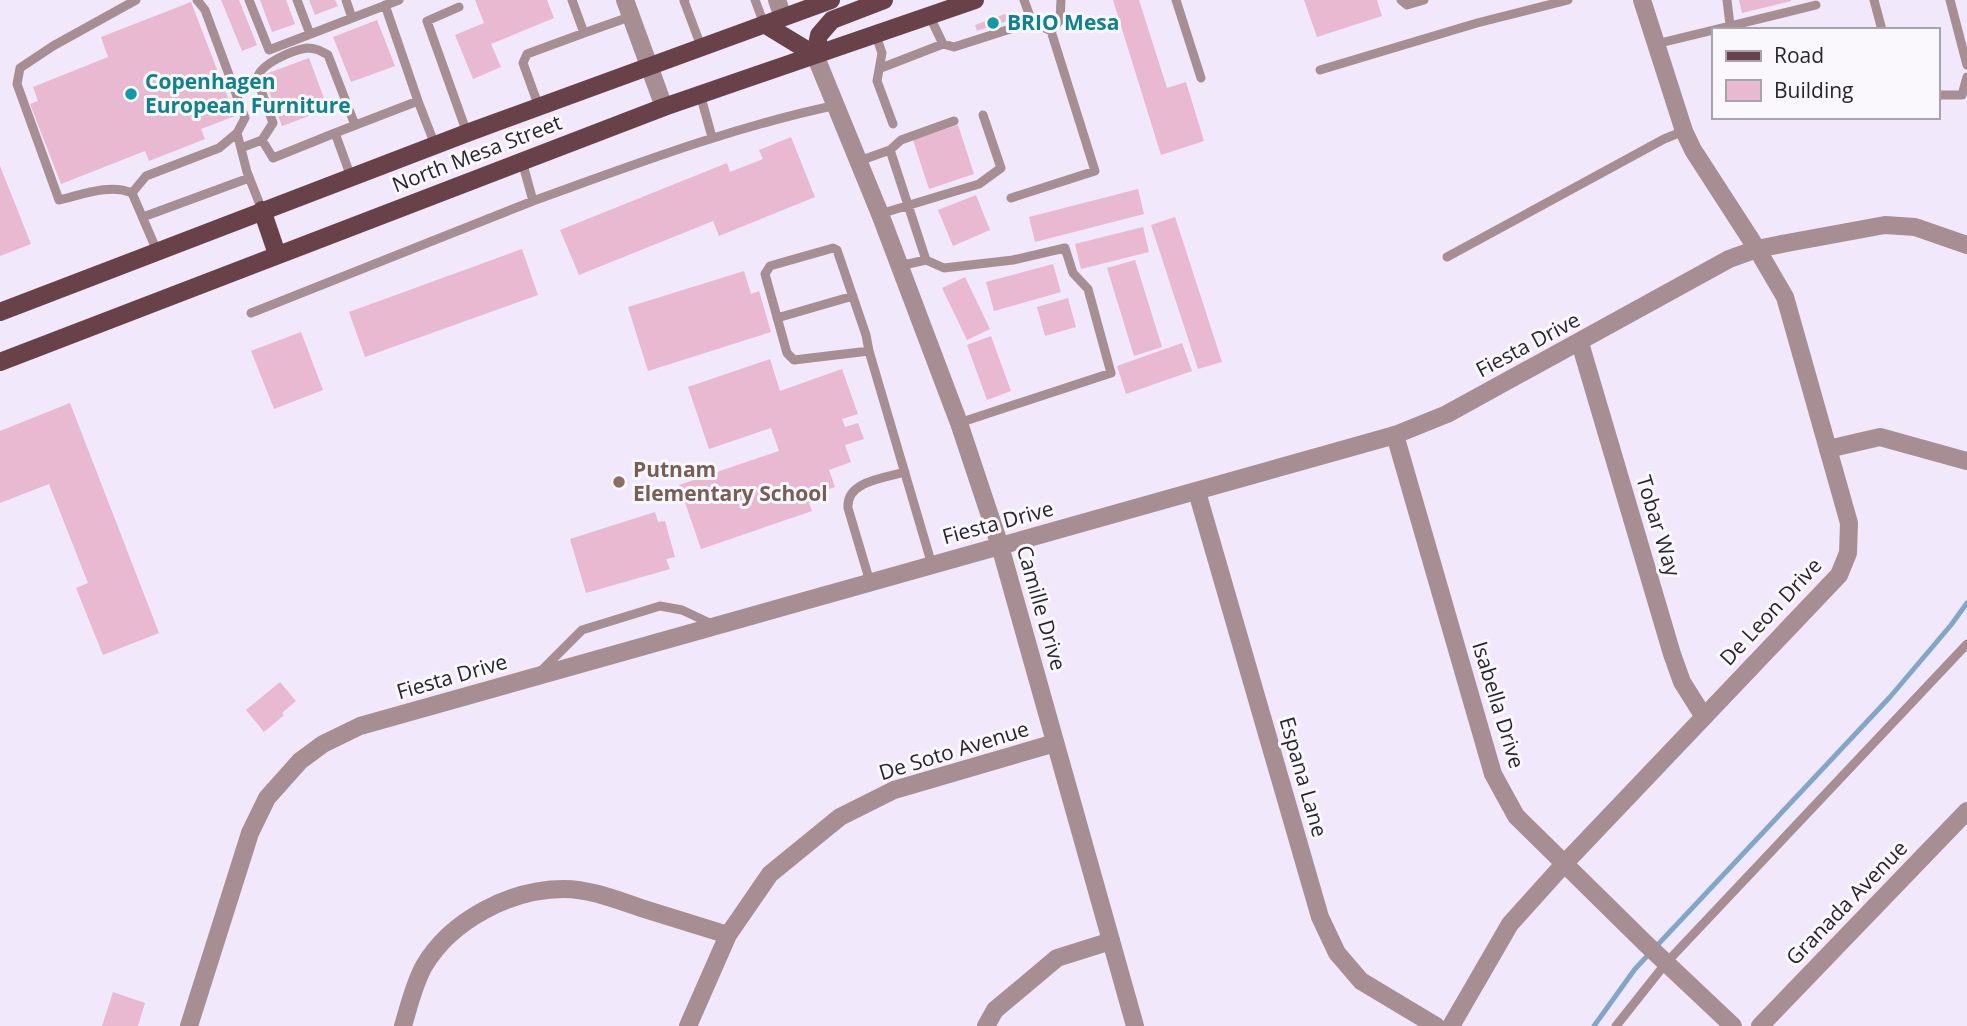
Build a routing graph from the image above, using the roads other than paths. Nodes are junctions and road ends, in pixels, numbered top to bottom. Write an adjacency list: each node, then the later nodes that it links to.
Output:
1 (135, 0): 74 (lane)
2 (197, 0): 62 (lane)
3 (249, 0): 39 (lane)
4 (297, 0): 39 (lane)
5 (346, 0): 29 (lane)
6 (572, 0): 37 (lane)
7 (685, 0): 42 (lane)
8 (755, 0): 31 (lane)
9 (831, 0): 27 (main road, North Mesa Street)
10 (884, 0): 43 (main road)
11 (975, 0): 23 (main road, North Mesa Street)
12 (1024, 0): 30 (lane)
13 (1061, 0): 36 (lane)
14 (1176, 0): 49 (lane)
15 (1401, 0): 16 (lane)
16 (1424, 0)
17 (1568, 0): 47 (lane)
18 (1642, 0): 41 (street, De Leon Drive)
19 (1727, 0): 32 (lane)
20 (1874, 0): 34 (lane)
21 (1950, 0): 45 (lane)
22 (392, 2): 29 (lane); 53 (lane)
23 (946, 4): 28 (main road, North Mesa Street)
24 (1816, 5): 32 (lane)
25 (459, 8): 64 (lane)
26 (628, 8): 37 (lane); 44 (street)
27 (780, 8): 31 (main road, North Mesa Street)
28 (929, 15): 38 (main road, North Mesa Street); 40 (lane)
29 (352, 18): 39 (lane)
30 (1032, 22): 36 (lane); 40 (lane)
31 (764, 24): 42 (main road, North Mesa Street); 43 (main road)
32 (1730, 25): 33 (lane)
33 (1718, 28)
34 (1881, 28)
35 (1712, 30): 41 (lane)
36 (1051, 31): 75 (lane)
37 (584, 33): 55 (lane)
38 (875, 33): 43 (main road, North Mesa Street); 46 (lane)
39 (310, 34)
40 (943, 44): 46 (lane)
41 (1657, 44): 61 (street, De Leon Drive)
42 (701, 46): 44 (main road, North Mesa Street)
43 (815, 55): 50 (main road, North Mesa Street); 54 (street, Camille Drive)
44 (650, 65): 55 (main road, North Mesa Street); 56 (street)
45 (1967, 65)
46 (881, 68): 59 (lane)
47 (1320, 70)
48 (1967, 77): 52 (lane)
49 (1201, 78)
50 (700, 94): 56 (main road, North Mesa Street); 65 (lane)
51 (1939, 95): 52 (lane)
52 (1964, 98)
53 (418, 101): 60 (lane); 67 (lane)
54 (837, 105): 65 (lane); 71 (street, Camille Drive)
55 (539, 107): 64 (main road, North Mesa Street)
56 (664, 107): 70 (main road, North Mesa Street)
57 (983, 115): 77 (lane)
58 (954, 121): 69 (lane)
59 (893, 124)
60 (355, 125): 63 (lane); 66 (lane)
61 (1684, 131): 82 (street, De Leon Drive); 85 (lane)
62 (237, 133): 68 (lane); 74 (lane)
63 (335, 133): 66 (lane); 72 (lane)
64 (467, 133): 67 (main road, North Mesa Street)
65 (712, 137): 76 (lane)
66 (262, 140): 68 (lane)
67 (435, 145): 72 (main road, North Mesa Street)
68 (241, 148): 73 (lane)
69 (890, 150): 71 (lane); 77 (lane)
70 (522, 161): 76 (lane); 84 (main road, North Mesa Street)
71 (859, 161): 79 (street, Camille Drive)
72 (351, 177): 78 (main road, North Mesa Street)
73 (249, 178): 78 (lane); 80 (lane)
74 (132, 192): 80 (lane)
75 (1010, 198)
76 (533, 201): 90 (lane)
77 (909, 205): 79 (lane); 86 (lane)
78 (262, 211): 83 (main road, North Mesa Street); 84 (main road)
79 (880, 214): 87 (street, Camille Drive)
80 (143, 217): 83 (lane)
81 (1967, 245): 82 (street, Fiesta Drive)
82 (1757, 249): 92 (street, Fiesta Drive); 97 (street, De Leon Drive)
83 (157, 251): 89 (main road, North Mesa Street)
84 (277, 254): 94 (main road, North Mesa Street)
85 (1447, 257)
86 (926, 260): 87 (lane); 95 (lane)
87 (899, 266): 95 (street, Camille Drive)
88 (853, 296): 91 (lane); 91 (lane); 93 (lane)
89 (0, 312)
90 (251, 313)
91 (777, 318): 93 (lane)
92 (1580, 343): 96 (street, Fiesta Drive); 107 (street, Tobar Way)
93 (869, 351): 99 (lane)
94 (0, 362)
95 (959, 424): 101 (street, Camille Drive)
96 (1395, 435): 100 (street, Fiesta Drive); 110 (street, Isabella Drive)
97 (1828, 449): 98 (street); 107 (street, De Leon Drive)
98 (1967, 461)
99 (905, 472): 102 (lane); 103 (lane)
100 (1197, 492): 101 (street, Fiesta Drive); 119 (street, Espana Lane)
101 (1000, 546): 102 (street, Fiesta Drive); 108 (street, Camille Drive)
102 (932, 565): 103 (street, Fiesta Drive)
103 (870, 582): 104 (street, Fiesta Drive)
104 (716, 626): 106 (street, Fiesta Drive); 106 (lane)
105 (1967, 644): 113 (lane)
106 (535, 677): 114 (street, Fiesta Drive)
107 (1704, 717): 110 (street, De Leon Drive)
108 (1055, 743): 111 (street, De Soto Avenue); 112 (street, Camille Drive)
109 (1967, 811): 123 (street, Granada Avenue)
110 (1564, 864): 113 (street, Isabella Drive); 120 (street, De Leon Drive)
111 (728, 935): 115 (street); 116 (street, De Soto Avenue)
112 (1111, 941): 117 (street); 118 (street, Camille Drive)
113 (1664, 961): 121 (lane); 122 (street, Isabella Drive)
114 (189, 1026)
115 (403, 1026)
116 (688, 1026)
117 (986, 1026)
118 (1135, 1026)
119 (1436, 1026)
120 (1451, 1026)
121 (1616, 1026)
122 (1733, 1026)
123 (1760, 1026)

